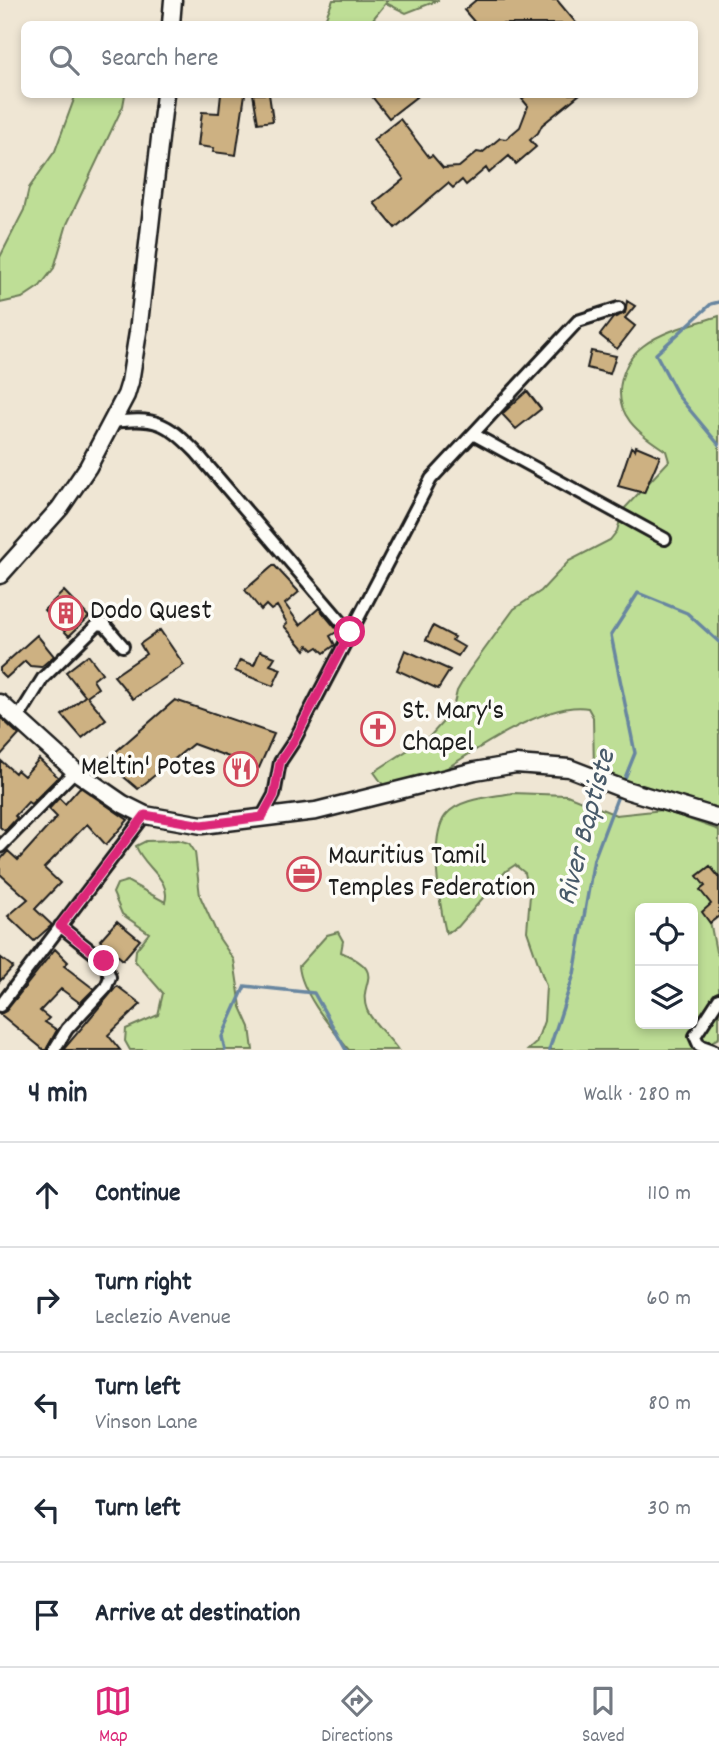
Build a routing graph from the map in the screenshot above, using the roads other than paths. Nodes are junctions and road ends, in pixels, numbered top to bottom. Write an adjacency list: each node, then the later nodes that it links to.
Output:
1 (173, 0): 2 (main road)
2 (171, 21)
3 (165, 98): 5 (main road)
4 (619, 308): 6 (street)
5 (112, 422): 8 (main road); 9 (street)
6 (473, 434): 7 (street); 9 (street)
7 (665, 539)
8 (0, 575)
9 (350, 632): 15 (street)
10 (123, 646): 12 (street)
11 (0, 703): 12 (main road)
12 (17, 720): 13 (main road)
13 (75, 771): 14 (main road); 17 (street)
14 (145, 815): 15 (main road); 18 (street)
15 (262, 817): 16 (main road)
16 (719, 818)
17 (0, 847)
18 (60, 926): 20 (street); 21 (street)
19 (719, 999): 22 (street)
20 (0, 1006)
21 (54, 1050)
22 (713, 1050)

